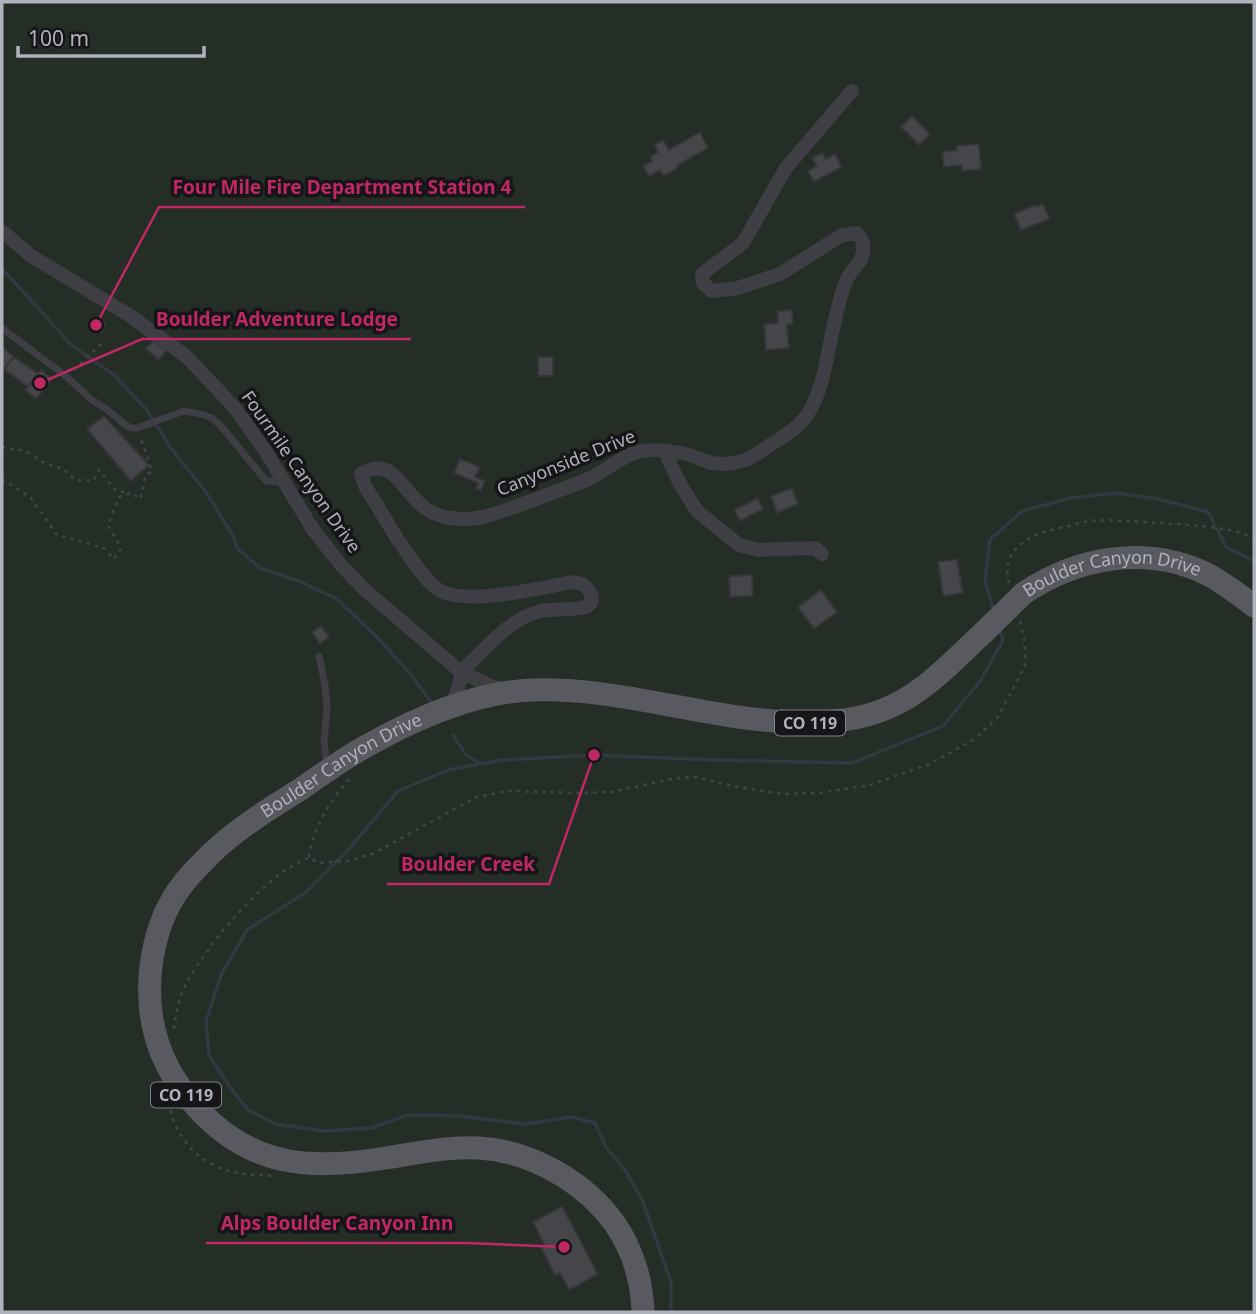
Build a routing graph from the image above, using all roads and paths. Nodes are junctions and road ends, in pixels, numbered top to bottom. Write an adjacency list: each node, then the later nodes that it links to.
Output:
1 (852, 91): 8 (street, Canyonside Drive)
2 (2, 231): 10 (street, Fourmile Canyon Drive)
3 (2, 328): 6 (lane)
4 (101, 344): 5 (path)
5 (76, 367)
6 (137, 428): 10 (lane); 11 (path)
7 (2, 447): 11 (path)
8 (665, 452): 14 (street); 17 (street, Canyonside Drive)
9 (2, 479): 11 (path)
10 (284, 482): 17 (street, Fourmile Canyon Drive)
11 (132, 493)
12 (1112, 521): 13 (path)
13 (1254, 538)
14 (822, 554)
15 (1254, 606): 18 (main road, Boulder Canyon Drive / CO 119, bridge)
16 (319, 656): 20 (lane)
17 (461, 671): 18 (street, Fourmile Canyon Drive); 19 (street)
18 (510, 692): 19 (main road, Boulder Canyon Drive / CO 119)
19 (447, 709): 20 (main road, Boulder Canyon Drive / CO 119)
20 (335, 778): 21 (path); 24 (main road, Boulder Canyon Drive / CO 119)
21 (309, 858): 22 (path); 23 (path)
22 (347, 861)
23 (174, 1029)
24 (643, 1312)

